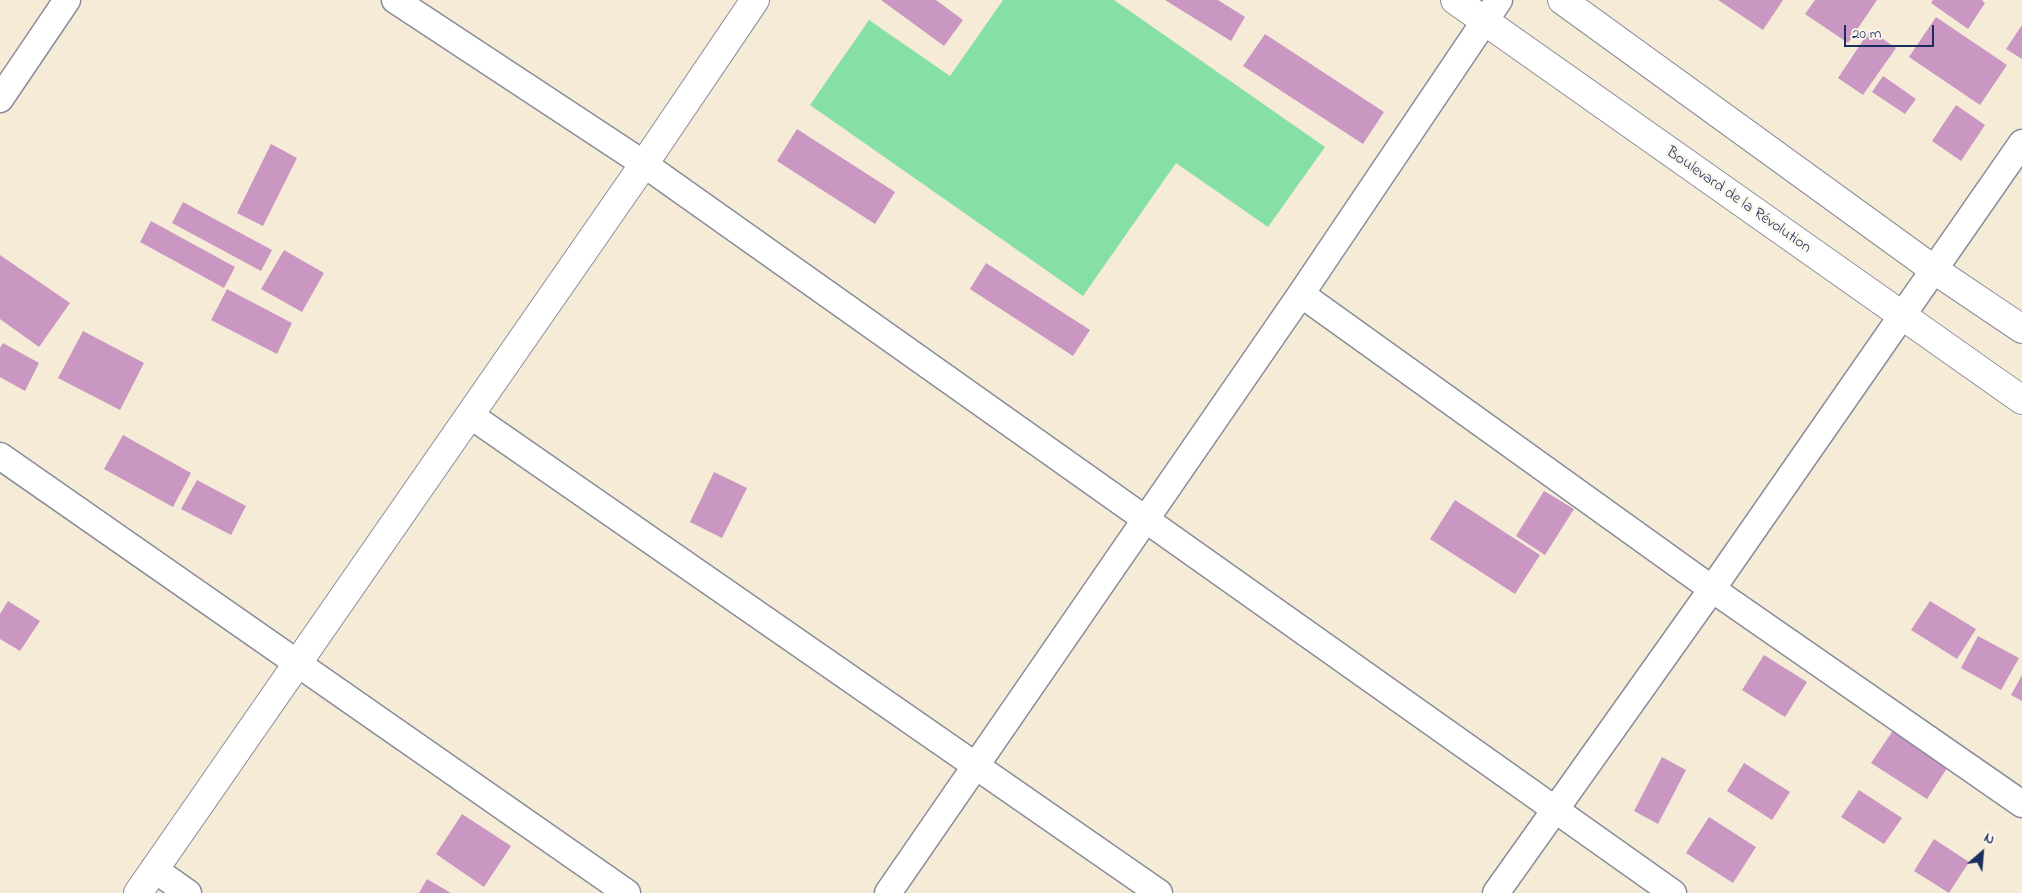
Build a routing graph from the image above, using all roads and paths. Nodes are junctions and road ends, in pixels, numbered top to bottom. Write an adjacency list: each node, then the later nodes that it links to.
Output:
1 (67, 0): 7 (street)
2 (395, 0): 9 (street)
3 (755, 0): 9 (main road)
4 (1455, 0): 6 (main road, Boulevard de la Révolution)
5 (1562, 0): 10 (main road)
6 (1492, 10): 11 (street); 12 (main road, Boulevard de la Révolution)
7 (0, 99)
8 (2022, 143): 10 (street)
9 (644, 164): 15 (main road); 17 (street)
10 (1933, 269): 12 (street); 13 (main road)
11 (1301, 294): 17 (street); 18 (street)
12 (1901, 316): 14 (main road, Boulevard de la Révolution); 18 (street)
13 (2022, 329)
14 (2022, 400)
15 (470, 415): 19 (main road); 20 (street)
16 (0, 456): 19 (street)
17 (1144, 519): 20 (street); 22 (street)
18 (1712, 589): 21 (street); 22 (street)
19 (298, 663): 23 (main road); 26 (street)
20 (974, 765): 27 (street); 28 (street)
21 (2022, 804)
22 (1555, 809): 29 (street); 30 (street)
23 (154, 870): 24 (main road); 25 (street)
24 (138, 893)
25 (188, 893)
26 (627, 893)
27 (888, 893)
28 (1159, 893)
29 (1496, 893)
30 (1673, 893)

